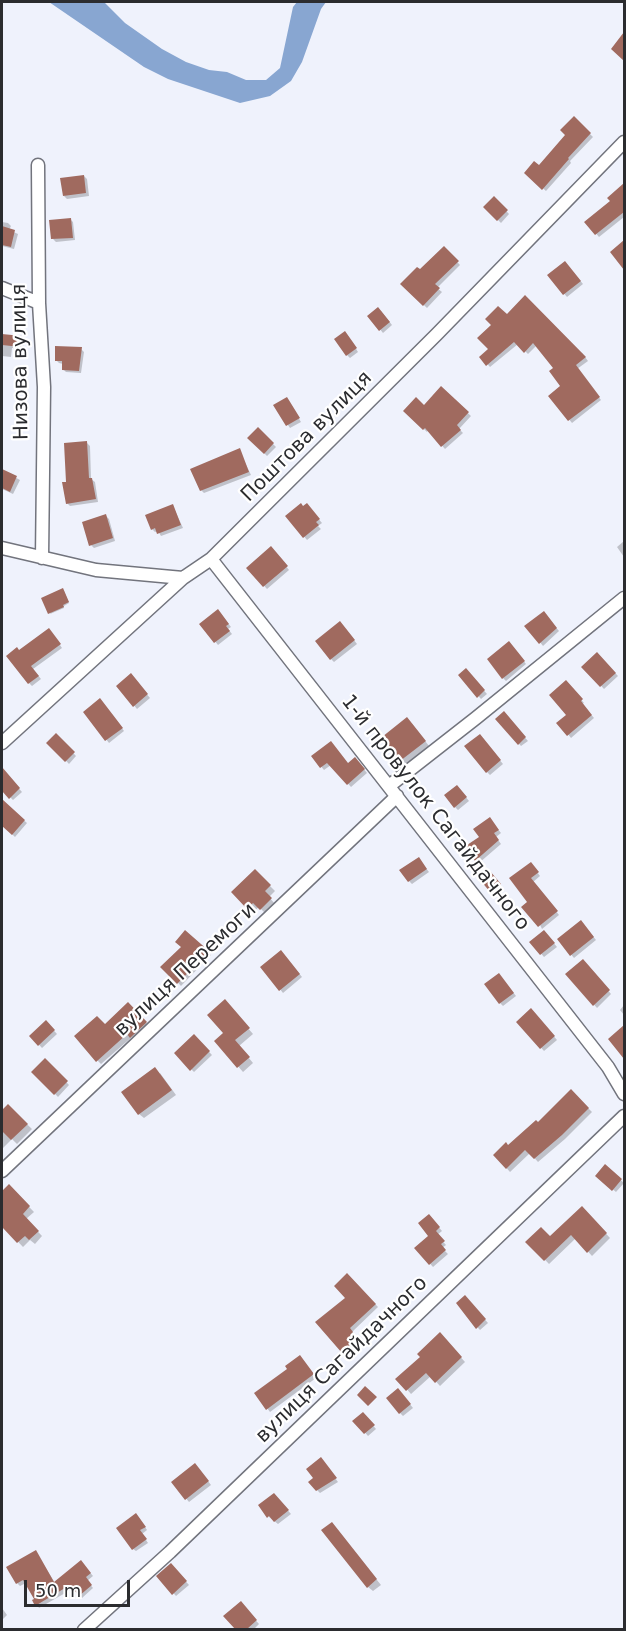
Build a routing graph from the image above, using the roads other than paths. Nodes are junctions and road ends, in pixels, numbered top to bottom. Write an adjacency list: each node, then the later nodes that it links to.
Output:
1 (624, 142): 7 (street, Поштова вулиця)
2 (38, 165): 4 (street, Низова вулиця)
3 (2, 288): 4 (street)
4 (39, 303): 6 (street, Низова вулиця)
5 (2, 548): 6 (street)
6 (42, 558): 8 (street)
7 (211, 559): 8 (street, Поштова вулиця); 11 (street, 1-й провулок Сагайдачного)
8 (183, 578): 10 (street, Поштова вулиця)
9 (624, 598): 11 (street, вулиця Перемоги)
10 (2, 743)
11 (393, 791): 12 (street, 1-й провулок Сагайдачного); 14 (street, вулиця Перемоги)
12 (624, 1094)
13 (624, 1116): 15 (street, вулиця Сагайдачного)
14 (2, 1171)
15 (84, 1629)

